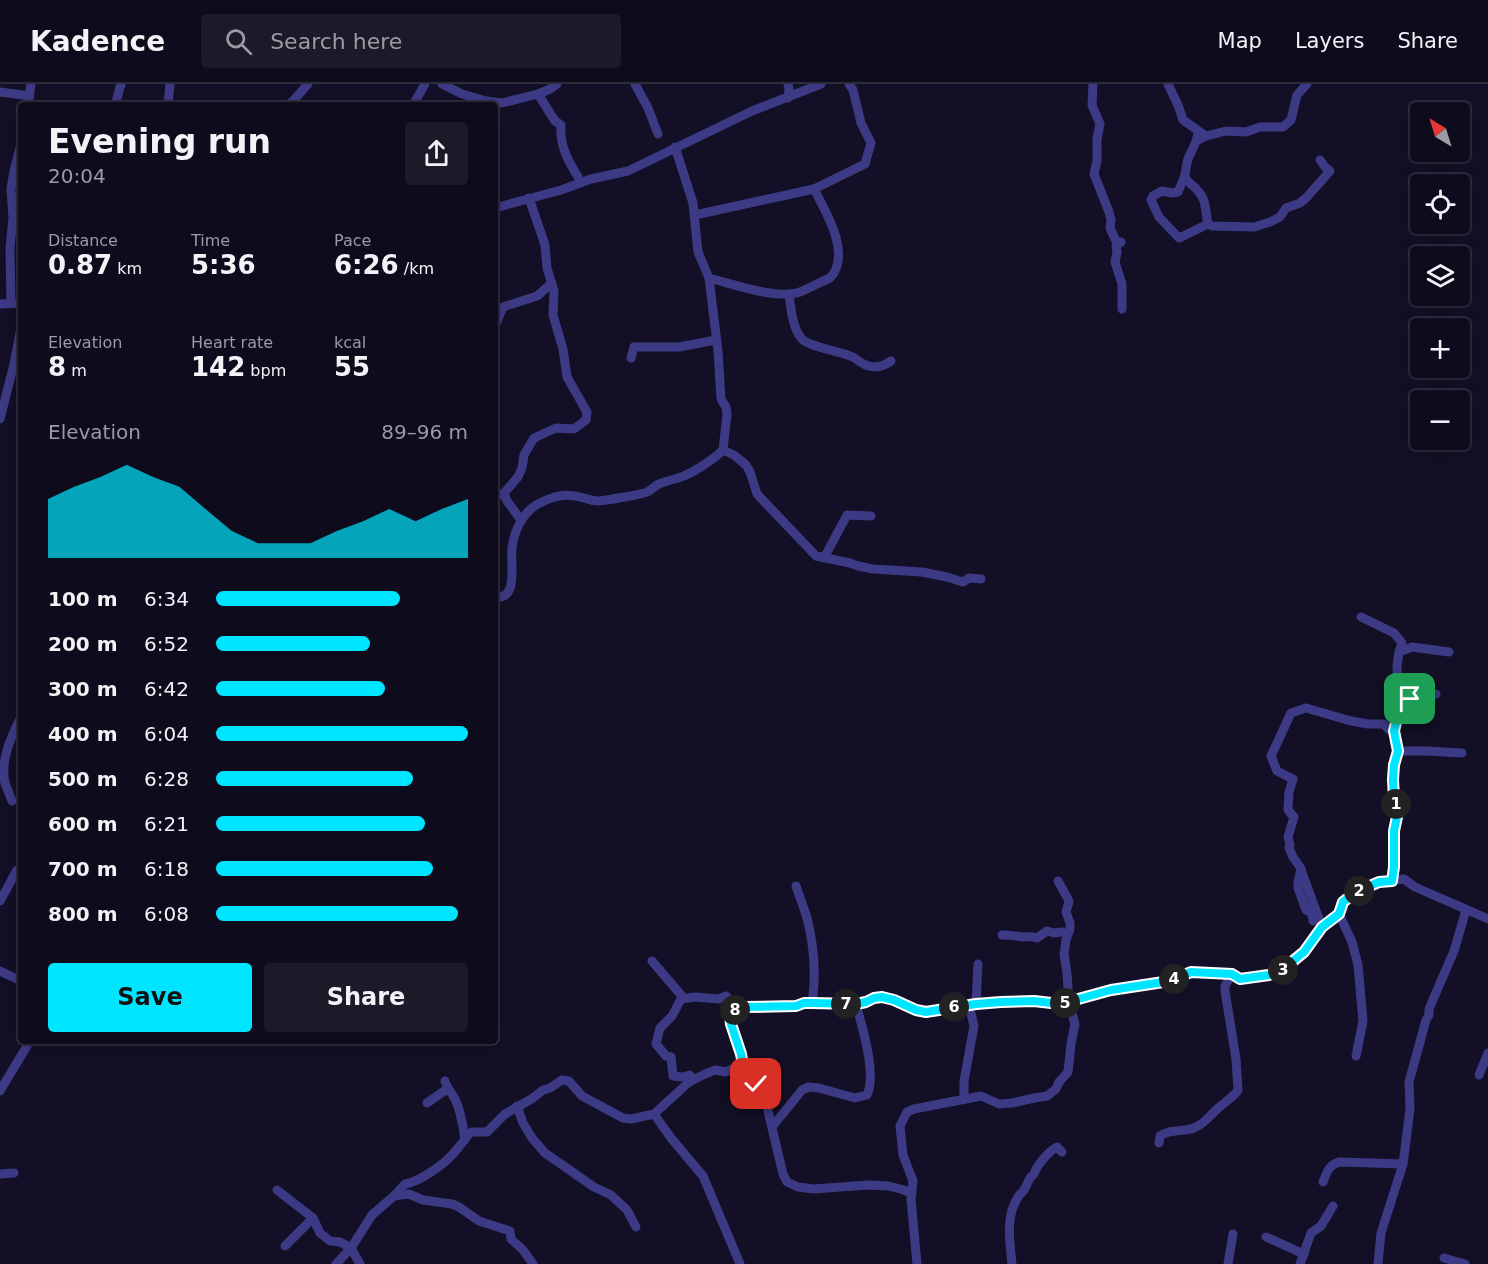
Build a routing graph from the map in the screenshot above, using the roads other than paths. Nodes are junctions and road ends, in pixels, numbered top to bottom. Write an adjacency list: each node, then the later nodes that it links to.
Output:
1 (31, 84): 18 (street)
2 (121, 84): 19 (street)
3 (170, 84): 20 (street)
4 (308, 84): 21 (street)
5 (425, 84): 22 (street)
6 (442, 84): 23 (street)
7 (557, 84): 16 (street)
8 (635, 84): 25 (street)
9 (788, 84): 17 (street)
10 (821, 84): 17 (street)
11 (849, 84): 32 (street)
12 (1093, 84): 43 (street)
13 (1168, 84): 26 (street)
14 (1307, 84): 26 (street)
15 (0, 92): 18 (street)
16 (538, 94): 24 (street); 31 (street)
17 (788, 98): 27 (street)
18 (29, 101)
19 (116, 102)
20 (168, 102)
21 (292, 102)
22 (415, 102)
23 (480, 102)
24 (498, 103)
25 (658, 134)
26 (1201, 136): 30 (street)
27 (675, 147): 31 (street); 36 (street)
28 (18, 158): 35 (street)
29 (1320, 160): 37 (street)
30 (1185, 177): 37 (street); 37 (street)
31 (581, 182): 33 (street)
32 (814, 189): 36 (street); 40 (street)
33 (529, 198): 34 (street); 39 (street)
34 (498, 207)
35 (17, 216): 41 (street)
36 (695, 216): 38 (street)
37 (1208, 224)
38 (709, 278): 40 (street); 45 (street)
39 (551, 284): 44 (street); 51 (street)
40 (789, 294): 47 (street)
41 (16, 303): 42 (street)
42 (0, 304)
43 (1122, 309)
44 (498, 319)
45 (716, 340): 46 (street); 50 (street)
46 (631, 358)
47 (891, 361)
48 (18, 364): 49 (street)
49 (0, 419)
50 (723, 450): 53 (street); 54 (street)
51 (500, 495): 53 (street)
52 (871, 516): 54 (street)
53 (521, 520): 56 (street)
54 (824, 558): 55 (street)
55 (981, 579)
56 (498, 597)
57 (1361, 617): 58 (street)
58 (1399, 652): 59 (street); 61 (street)
59 (1449, 652)
60 (1436, 694): 61 (street)
61 (1398, 714): 63 (street)
62 (18, 724): 66 (street)
63 (1394, 731): 64 (street); 75 (street)
64 (1398, 751): 65 (street); 69 (street)
65 (1462, 753)
66 (12, 801)
67 (18, 870): 71 (street)
68 (1058, 881): 77 (street)
69 (1392, 881): 72 (street); 73 (street)
70 (796, 886): 84 (street)
71 (0, 901)
72 (1466, 910): 74 (street); 104 (street)
73 (1339, 914): 75 (street); 91 (street)
74 (1488, 919)
75 (1319, 931): 81 (street)
76 (1002, 935): 77 (street)
77 (1064, 940): 85 (street)
78 (652, 962): 83 (street)
79 (978, 964): 87 (street)
80 (0, 971): 82 (street)
81 (1232, 974): 85 (street); 102 (street)
82 (18, 980)
83 (681, 999): 88 (street); 94 (street)
84 (812, 1003): 86 (street); 88 (street)
85 (1069, 1003): 87 (street); 96 (street)
86 (856, 1004): 87 (street); 100 (street)
87 (972, 1005): 96 (street)
88 (732, 1012): 92 (street)
89 (28, 1044): 95 (street)
90 (1488, 1053): 93 (street)
91 (1356, 1056)
92 (745, 1073): 94 (street); 100 (street)
93 (1479, 1075)
94 (689, 1082): 99 (street)
95 (0, 1091)
96 (964, 1099): 111 (street)
97 (427, 1102): 101 (street)
98 (517, 1106): 99 (street); 101 (street); 115 (street)
99 (654, 1114): 125 (street)
100 (772, 1127): 111 (street)
101 (465, 1139): 108 (street)
102 (1159, 1143)
103 (1062, 1152): 127 (street)
104 (1403, 1164): 107 (street); 130 (street)
105 (14, 1173): 106 (street)
106 (0, 1174)
107 (1323, 1182)
108 (405, 1184): 110 (street); 112 (street)
109 (277, 1190): 114 (street)
110 (409, 1194): 112 (street); 124 (street)
111 (912, 1194): 126 (street)
112 (394, 1196): 119 (street)
113 (1334, 1206): 120 (street)
114 (313, 1218): 118 (street); 119 (street)
115 (636, 1227)
116 (1233, 1234): 128 (street)
117 (1266, 1237): 120 (street)
118 (285, 1246)
119 (351, 1248): 122 (street); 123 (street)
120 (1304, 1254): 129 (street)
121 (1444, 1258): 131 (street)
122 (336, 1264)
123 (360, 1264)
124 (533, 1264)
125 (740, 1264)
126 (917, 1264)
127 (1012, 1264)
128 (1228, 1264)
129 (1300, 1264)
130 (1378, 1264)
131 (1465, 1264)

